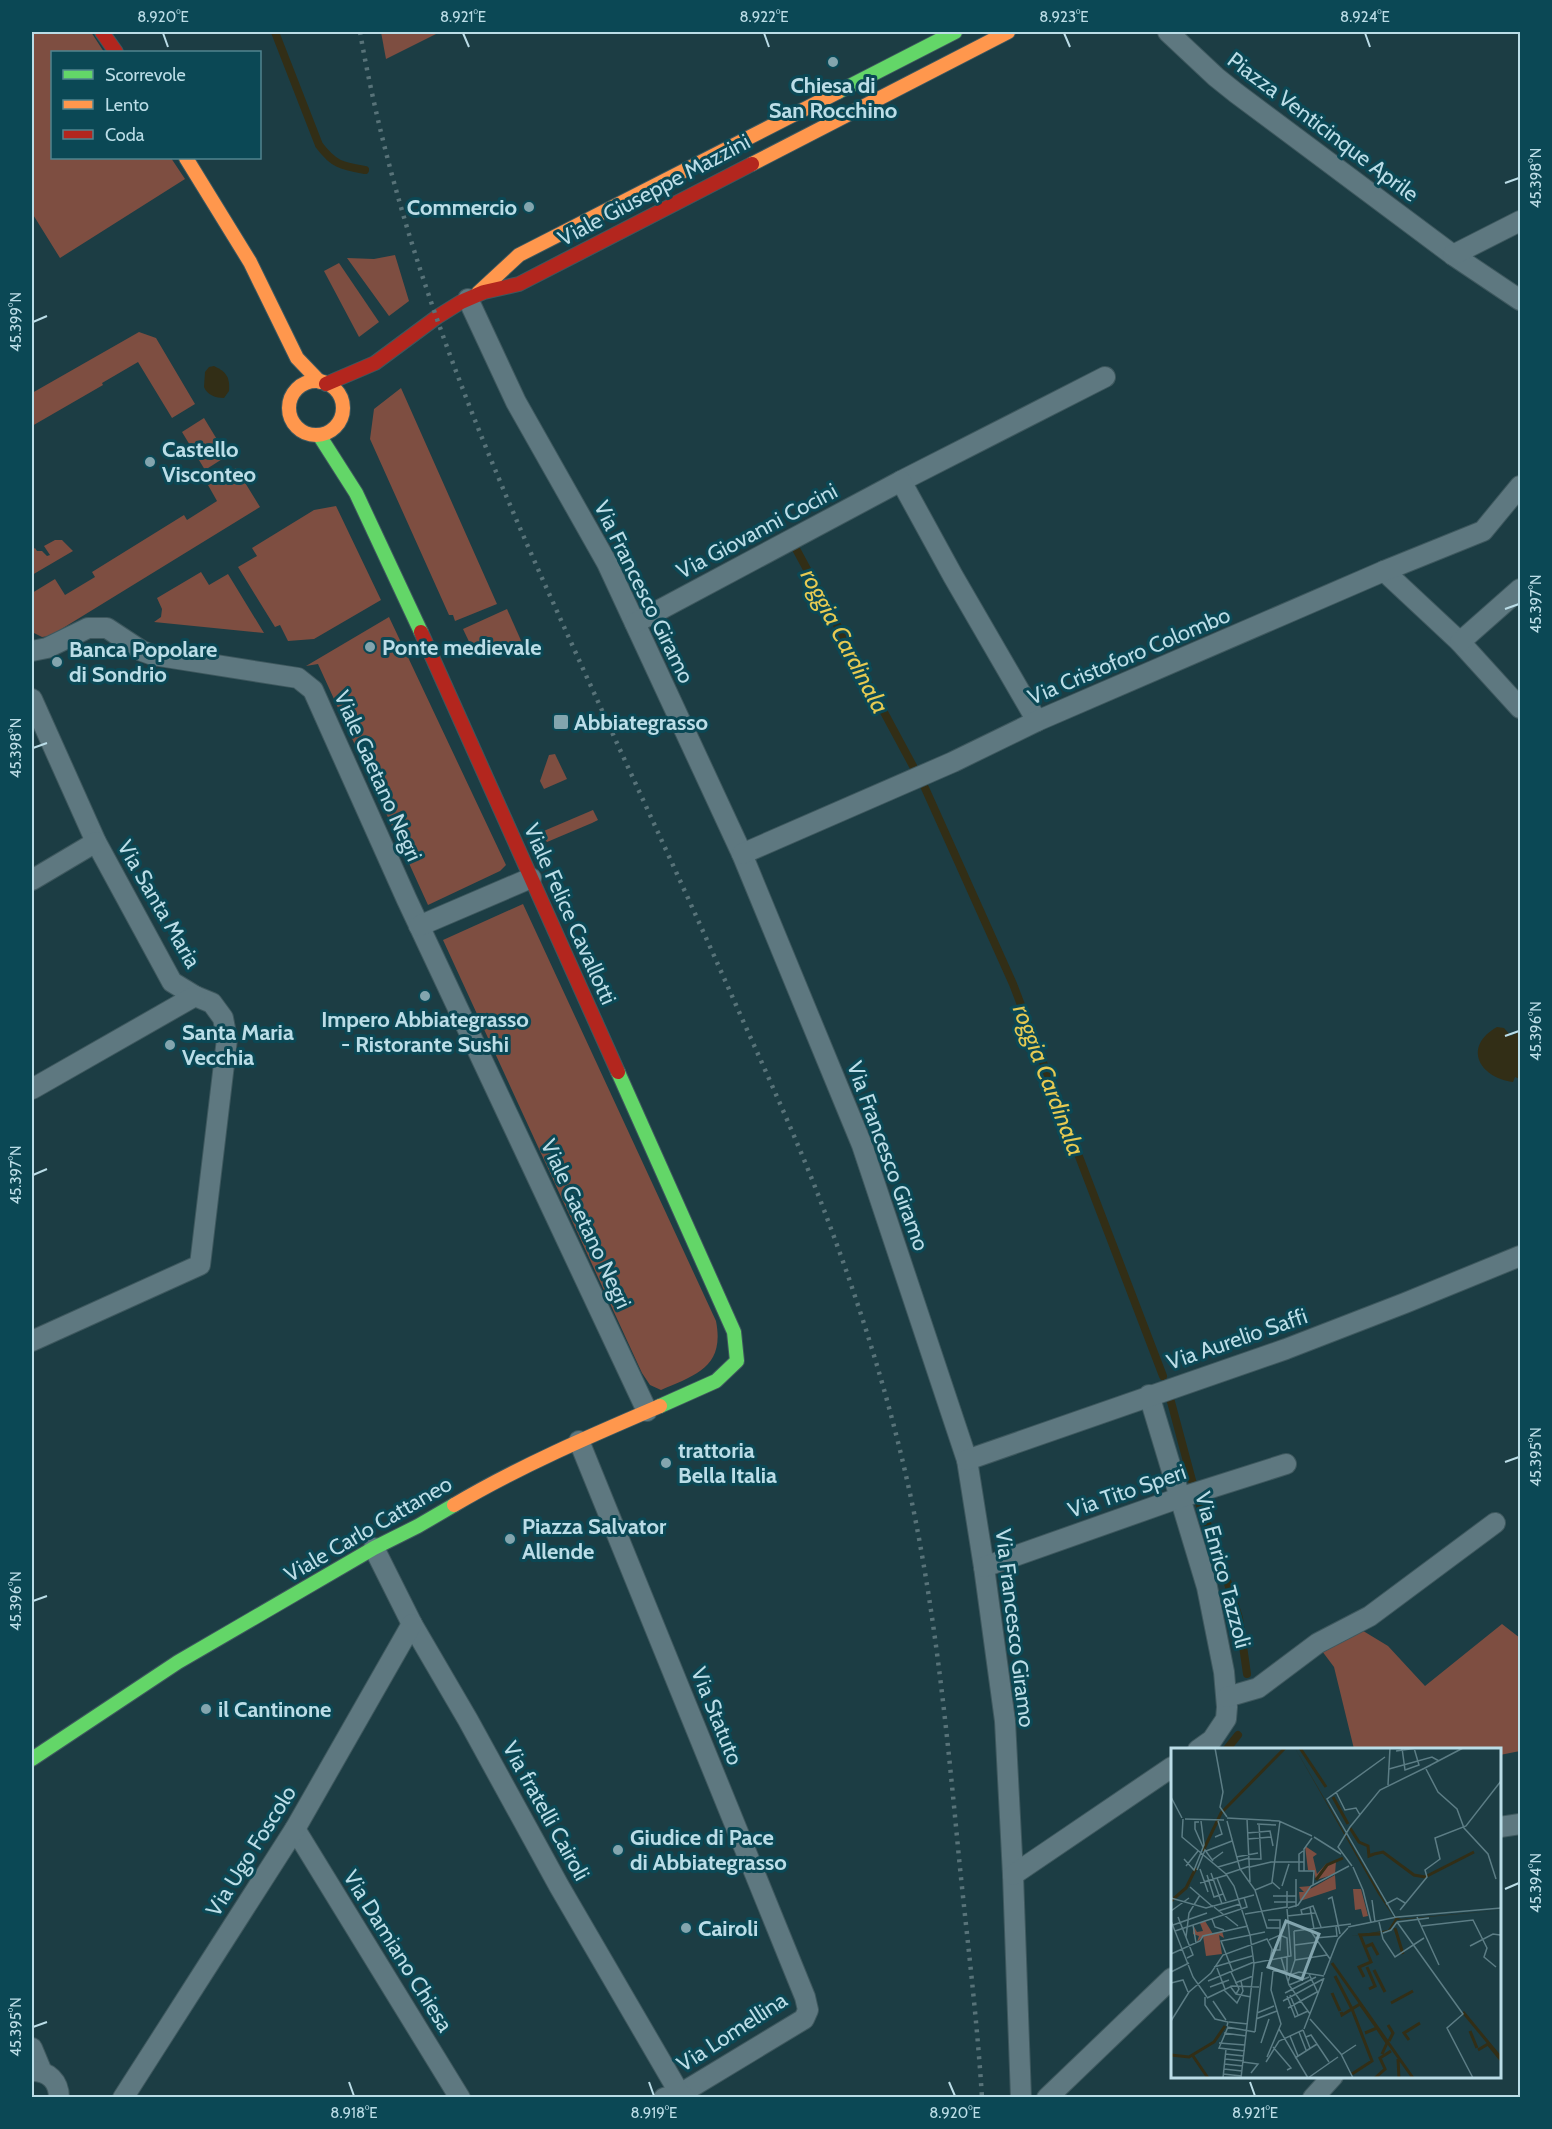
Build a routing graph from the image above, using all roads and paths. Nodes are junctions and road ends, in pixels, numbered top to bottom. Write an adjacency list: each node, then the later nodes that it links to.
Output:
1 (102, 32): 5 (street)
2 (955, 32): 9 (street, Viale Giuseppe Mazzini)
3 (1008, 32): 9 (street, Viale Giuseppe Mazzini)
4 (1167, 32): 8 (street, Piazza Venticinque Aprile)
5 (115, 51)
6 (187, 159): 11 (street)
7 (1521, 221): 8 (street)
8 (1453, 255): 10 (street, Piazza Venticinque Aprile)
9 (472, 296): 12 (street, Viale Giuseppe Mazzini); 23 (street, Via Francesco Giramo)
10 (1521, 300)
11 (297, 358): 14 (street); 15 (street)
12 (380, 361): 14 (street, Viale Giuseppe Mazzini); 16 (street, Viale Giuseppe Mazzini)
13 (1106, 377): 18 (street, Via Giovanni Cocini)
14 (323, 383): 15 (street); 16 (street)
15 (300, 387): 17 (street)
16 (341, 414): 17 (street); 20 (street, Viale Felice Cavallotti)
17 (319, 435): 20 (street, Viale Felice Cavallotti)
18 (901, 481): 23 (street, Via Giovanni Cocini); 28 (street)
19 (1521, 486): 21 (street, Via Cristoforo Colombo)
20 (352, 489): 31 (street, Viale Felice Cavallotti)
21 (1384, 571): 24 (street); 28 (street, Via Cristoforo Colombo)
22 (1521, 589): 24 (street)
23 (635, 623): 30 (street, Via Francesco Giramo)
24 (1460, 642): 27 (street)
25 (32, 651): 33 (street, Viale Gaetano Negri)
26 (32, 699): 29 (street, Via Santa Maria)
27 (1521, 708)
28 (1037, 721): 30 (street, Via Cristoforo Colombo)
29 (96, 842): 32 (street); 34 (street, Via Santa Maria)
30 (742, 854): 42 (street, Via Francesco Giramo)
31 (531, 878): 33 (street); 38 (street, Viale Felice Cavallotti)
32 (32, 880)
33 (419, 926): 40 (street, Viale Gaetano Negri)
34 (195, 996): 35 (street); 37 (street, Via Santa Maria)
35 (32, 1089)
36 (1521, 1256): 39 (street, Via Aurelio Saffi)
37 (32, 1341)
38 (737, 1361): 40 (street, Viale Carlo Cattaneo)
39 (1149, 1395): 42 (street, Via Aurelio Saffi); 44 (street, Via Enrico Tazzoli)
40 (647, 1411): 41 (street, Viale Carlo Cattaneo)
41 (579, 1441): 46 (street, Viale Carlo Cattaneo); 58 (street, Via Statuto)
42 (967, 1460): 47 (street, Via Francesco Giramo)
43 (1286, 1464): 44 (street, Via Tito Speri)
44 (1179, 1498): 47 (street, Via Tito Speri); 49 (street, Via Enrico Tazzoli)
45 (1495, 1523): 49 (street)
46 (374, 1548): 48 (street, Via fratelli Cairoli); 51 (street, Viale Carlo Cattaneo)
47 (984, 1567): 56 (street, Via Francesco Giramo)
48 (412, 1624): 55 (street, Via Ugo Foscolo); 63 (street, Via fratelli Cairoli)
49 (1227, 1697): 50 (street, Via Enrico Tazzoli)
50 (1200, 1748)
51 (32, 1759)
52 (1171, 1768): 56 (street)
53 (1521, 1824): 54 (street)
54 (1501, 1827)
55 (295, 1829): 64 (street, Via Ugo Foscolo); 65 (street, Via Damiano Chiesa)
56 (1013, 1875): 66 (street, Via Francesco Giramo)
57 (1171, 1980): 67 (street)
58 (808, 2010): 63 (street, Via Lomellina)
59 (32, 2048): 60 (street)
60 (37, 2071): 62 (street)
61 (1331, 2078): 68 (street)
62 (61, 2096)
63 (676, 2096)
64 (123, 2097)
65 (460, 2097)
66 (1021, 2097)
67 (1047, 2097)
68 (1313, 2097)

